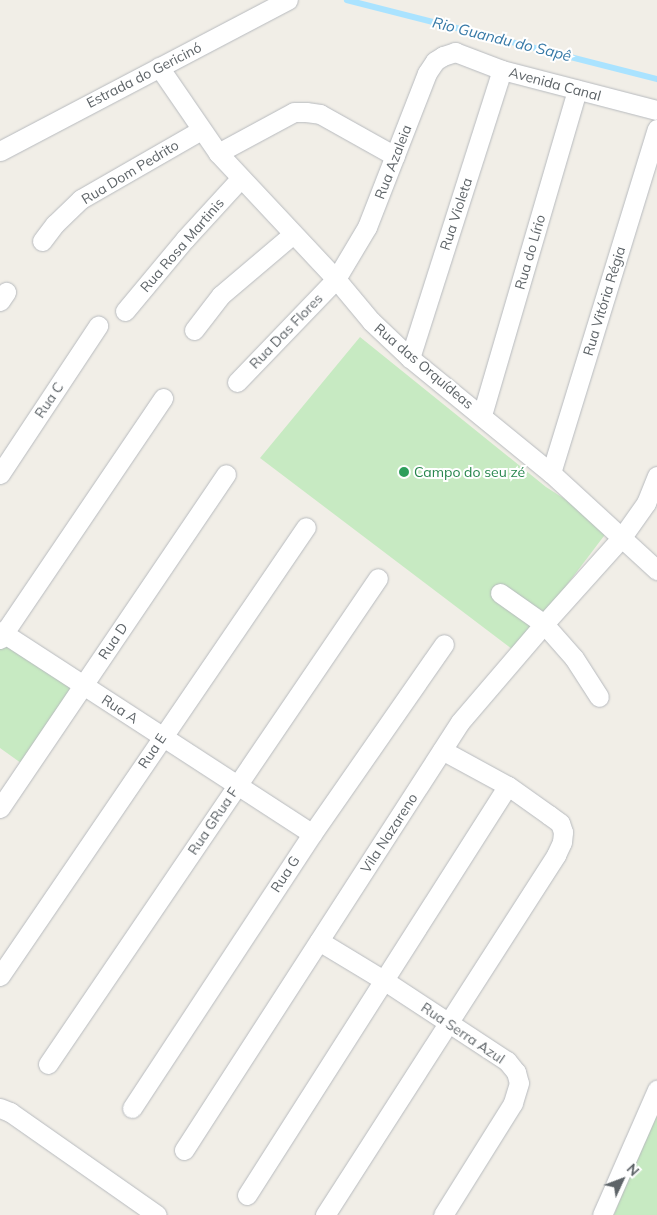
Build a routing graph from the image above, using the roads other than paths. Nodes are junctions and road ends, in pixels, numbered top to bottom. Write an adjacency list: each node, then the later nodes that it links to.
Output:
1 (288, 0): 3 (street, Estrada do Gericinó)
2 (455, 52): 4 (street, Avenida Canal); 11 (street, Rua Azaleia)
3 (159, 67): 8 (street, Rua das Orquídeas); 9 (street, Estrada do Gericinó)
4 (502, 70): 5 (street, Avenida Canal); 19 (street, Rua Violeta)
5 (577, 90): 6 (street, Avenida Canal); 22 (street, Rua do Lírio)
6 (657, 110)
7 (657, 129): 23 (street, Rua Vitória Régia)
8 (201, 130): 10 (street, Rua das Orquídeas); 14 (street, Rua Dom Pedrito)
9 (0, 150)
10 (218, 153): 11 (street); 12 (street, Rua das Orquídeas)
11 (395, 156): 15 (street, Rua Azaleia)
12 (240, 179): 13 (street, Rua das Orquídeas); 16 (street, Rua Rosa Martinis)
13 (293, 234): 15 (street, Rua das Orquídeas); 18 (street)
14 (42, 241)
15 (336, 279): 19 (street, Rua das Orquídeas); 20 (street, Rua Das Flores)
16 (125, 311)
17 (98, 326): 24 (street, Rua C)
18 (194, 330)
19 (410, 358): 22 (street, Rua das Orquídeas)
20 (237, 382)
21 (162, 398): 33 (street, Rua A)
22 (482, 415): 23 (street, Rua das Orquídeas)
23 (551, 473): 28 (street, Rua das Orquídeas)
24 (0, 474)
25 (226, 474): 35 (street, Rua D)
26 (657, 476): 28 (street, Vila Nazareno)
27 (306, 527): 37 (street, Rua E)
28 (622, 537): 29 (street, Rua das Orquídeas); 32 (street, Vila Nazareno)
29 (657, 570)
30 (378, 578): 40 (street, Rua GRua F)
31 (500, 593): 32 (street)
32 (544, 624): 36 (street); 38 (street, Vila Nazareno)
33 (1, 634): 35 (street, Rua A)
34 (444, 644): 42 (street, Rua G)
35 (83, 685): 37 (street, Rua A); 41 (street, Rua D)
36 (599, 697)
37 (161, 736): 40 (street, Rua A); 44 (street, Rua E)
38 (442, 750): 39 (street); 43 (street, Vila Nazareno)
39 (508, 786): 45 (street); 46 (street)
40 (237, 787): 42 (street, Rua A); 47 (street, Rua GRua F)
41 (0, 808)
42 (312, 834): 50 (street, Rua G)
43 (319, 941): 45 (street, Rua Serra Azul); 51 (street, Vila Nazareno)
44 (0, 976)
45 (385, 981): 46 (street, Rua Serra Azul); 52 (street)
46 (449, 1023): 54 (street); 55 (street, Rua Serra Azul)
47 (48, 1064)
48 (657, 1090): 56 (street)
49 (0, 1108): 53 (street)
50 (132, 1108)
51 (184, 1150)
52 (247, 1195)
53 (157, 1215)
54 (325, 1215)
55 (443, 1215)
56 (602, 1215)

